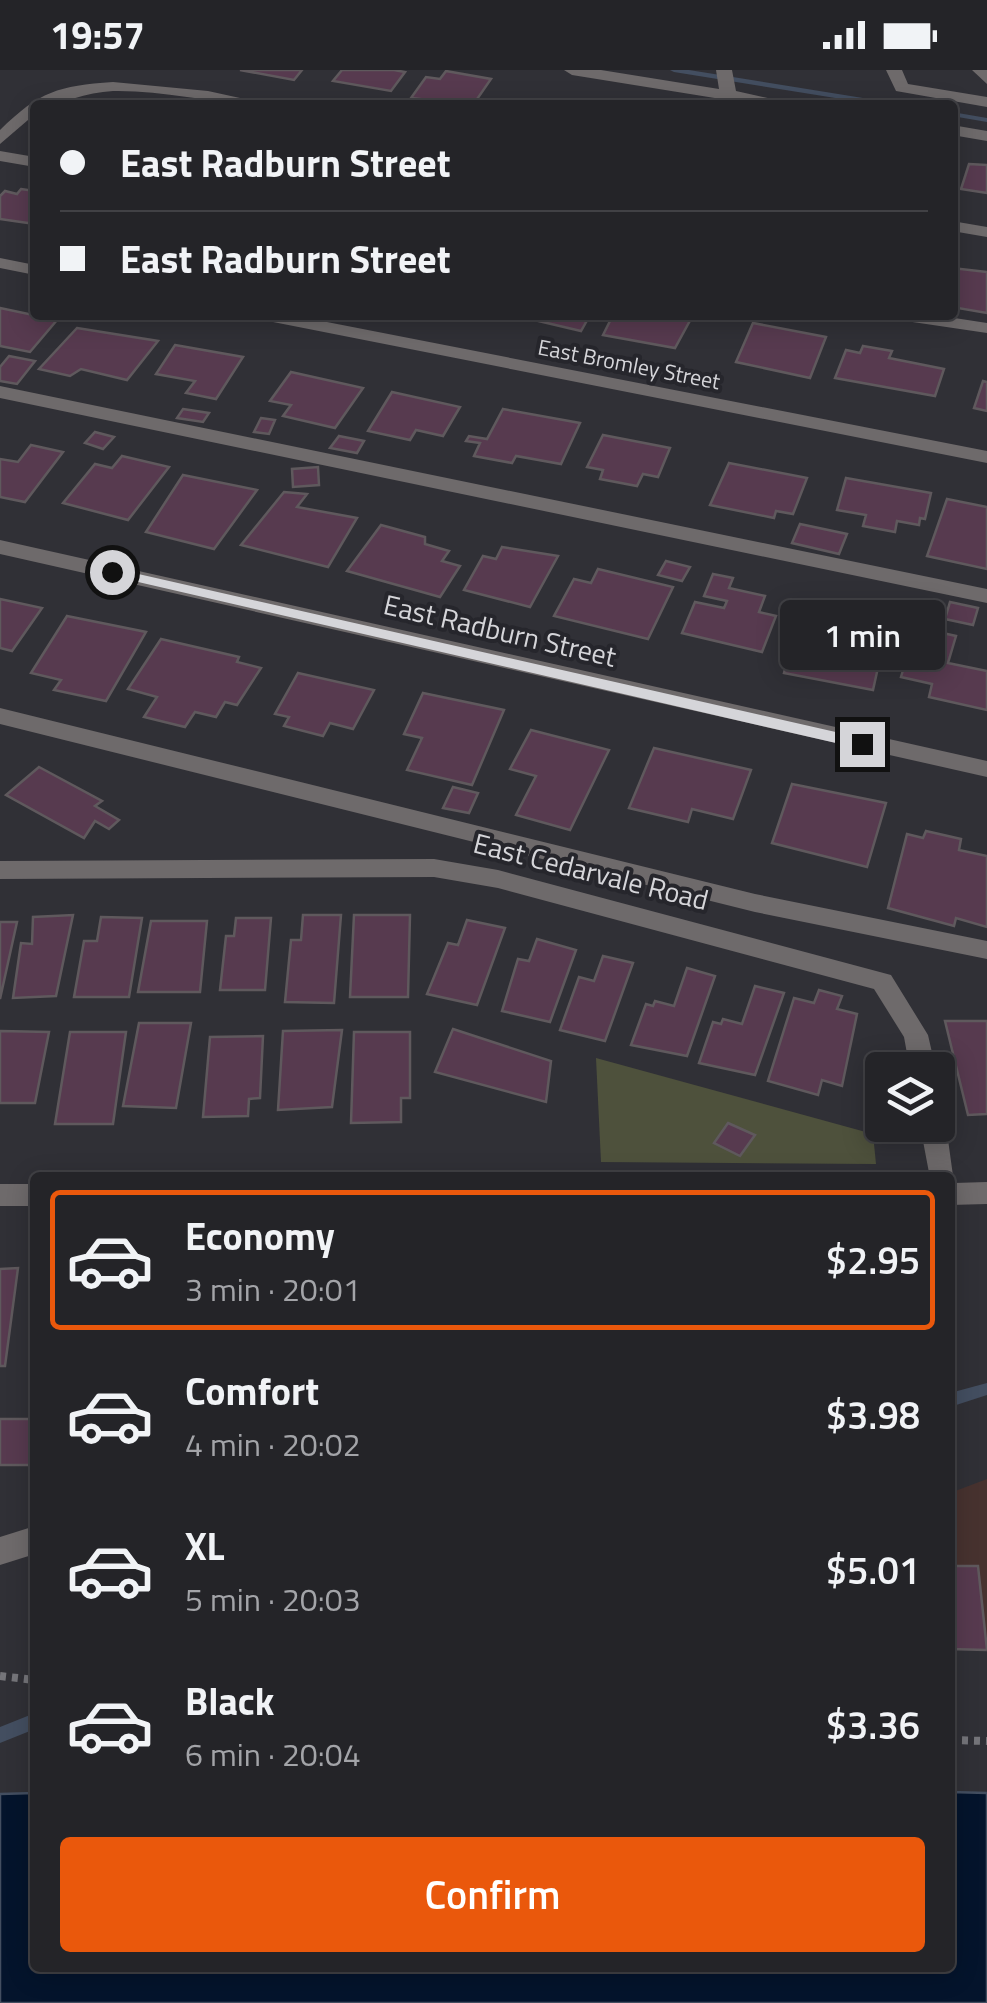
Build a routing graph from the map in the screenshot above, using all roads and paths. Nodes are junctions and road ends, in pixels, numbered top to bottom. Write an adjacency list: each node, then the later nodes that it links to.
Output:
1 (572, 70): 8 (street)
2 (724, 70): 8 (street)
3 (894, 70): 9 (street)
4 (980, 70): 5 (street)
5 (987, 78)
6 (41, 100): 7 (street)
7 (236, 100)
8 (730, 100)
9 (987, 102)
10 (30, 110): 13 (street)
11 (958, 131): 12 (street)
12 (987, 136)
13 (0, 139)
14 (0, 156): 15 (street)
15 (30, 161)
16 (958, 227): 17 (street)
17 (987, 232)
18 (0, 263): 19 (street)
19 (30, 269)
20 (288, 320): 24 (street, East Bromley Street)
21 (933, 320): 22 (street)
22 (987, 328)
23 (0, 392): 26 (street)
24 (987, 458)
25 (0, 547): 28 (street, East Radburn Street)
26 (987, 596)
27 (0, 716): 30 (street)
28 (987, 770)
29 (0, 870): 31 (street, East Cedarvale Road)
30 (987, 950)
31 (919, 1052)
32 (936, 1142): 33 (street)
33 (942, 1172)
34 (987, 1193): 35 (street)
35 (955, 1194)
36 (0, 1195): 37 (street)
37 (30, 1195)
38 (30, 1542): 39 (street)
39 (0, 1551)
40 (0, 1676): 41 (path)
41 (30, 1679)
42 (955, 1740): 43 (path)
43 (987, 1742)

